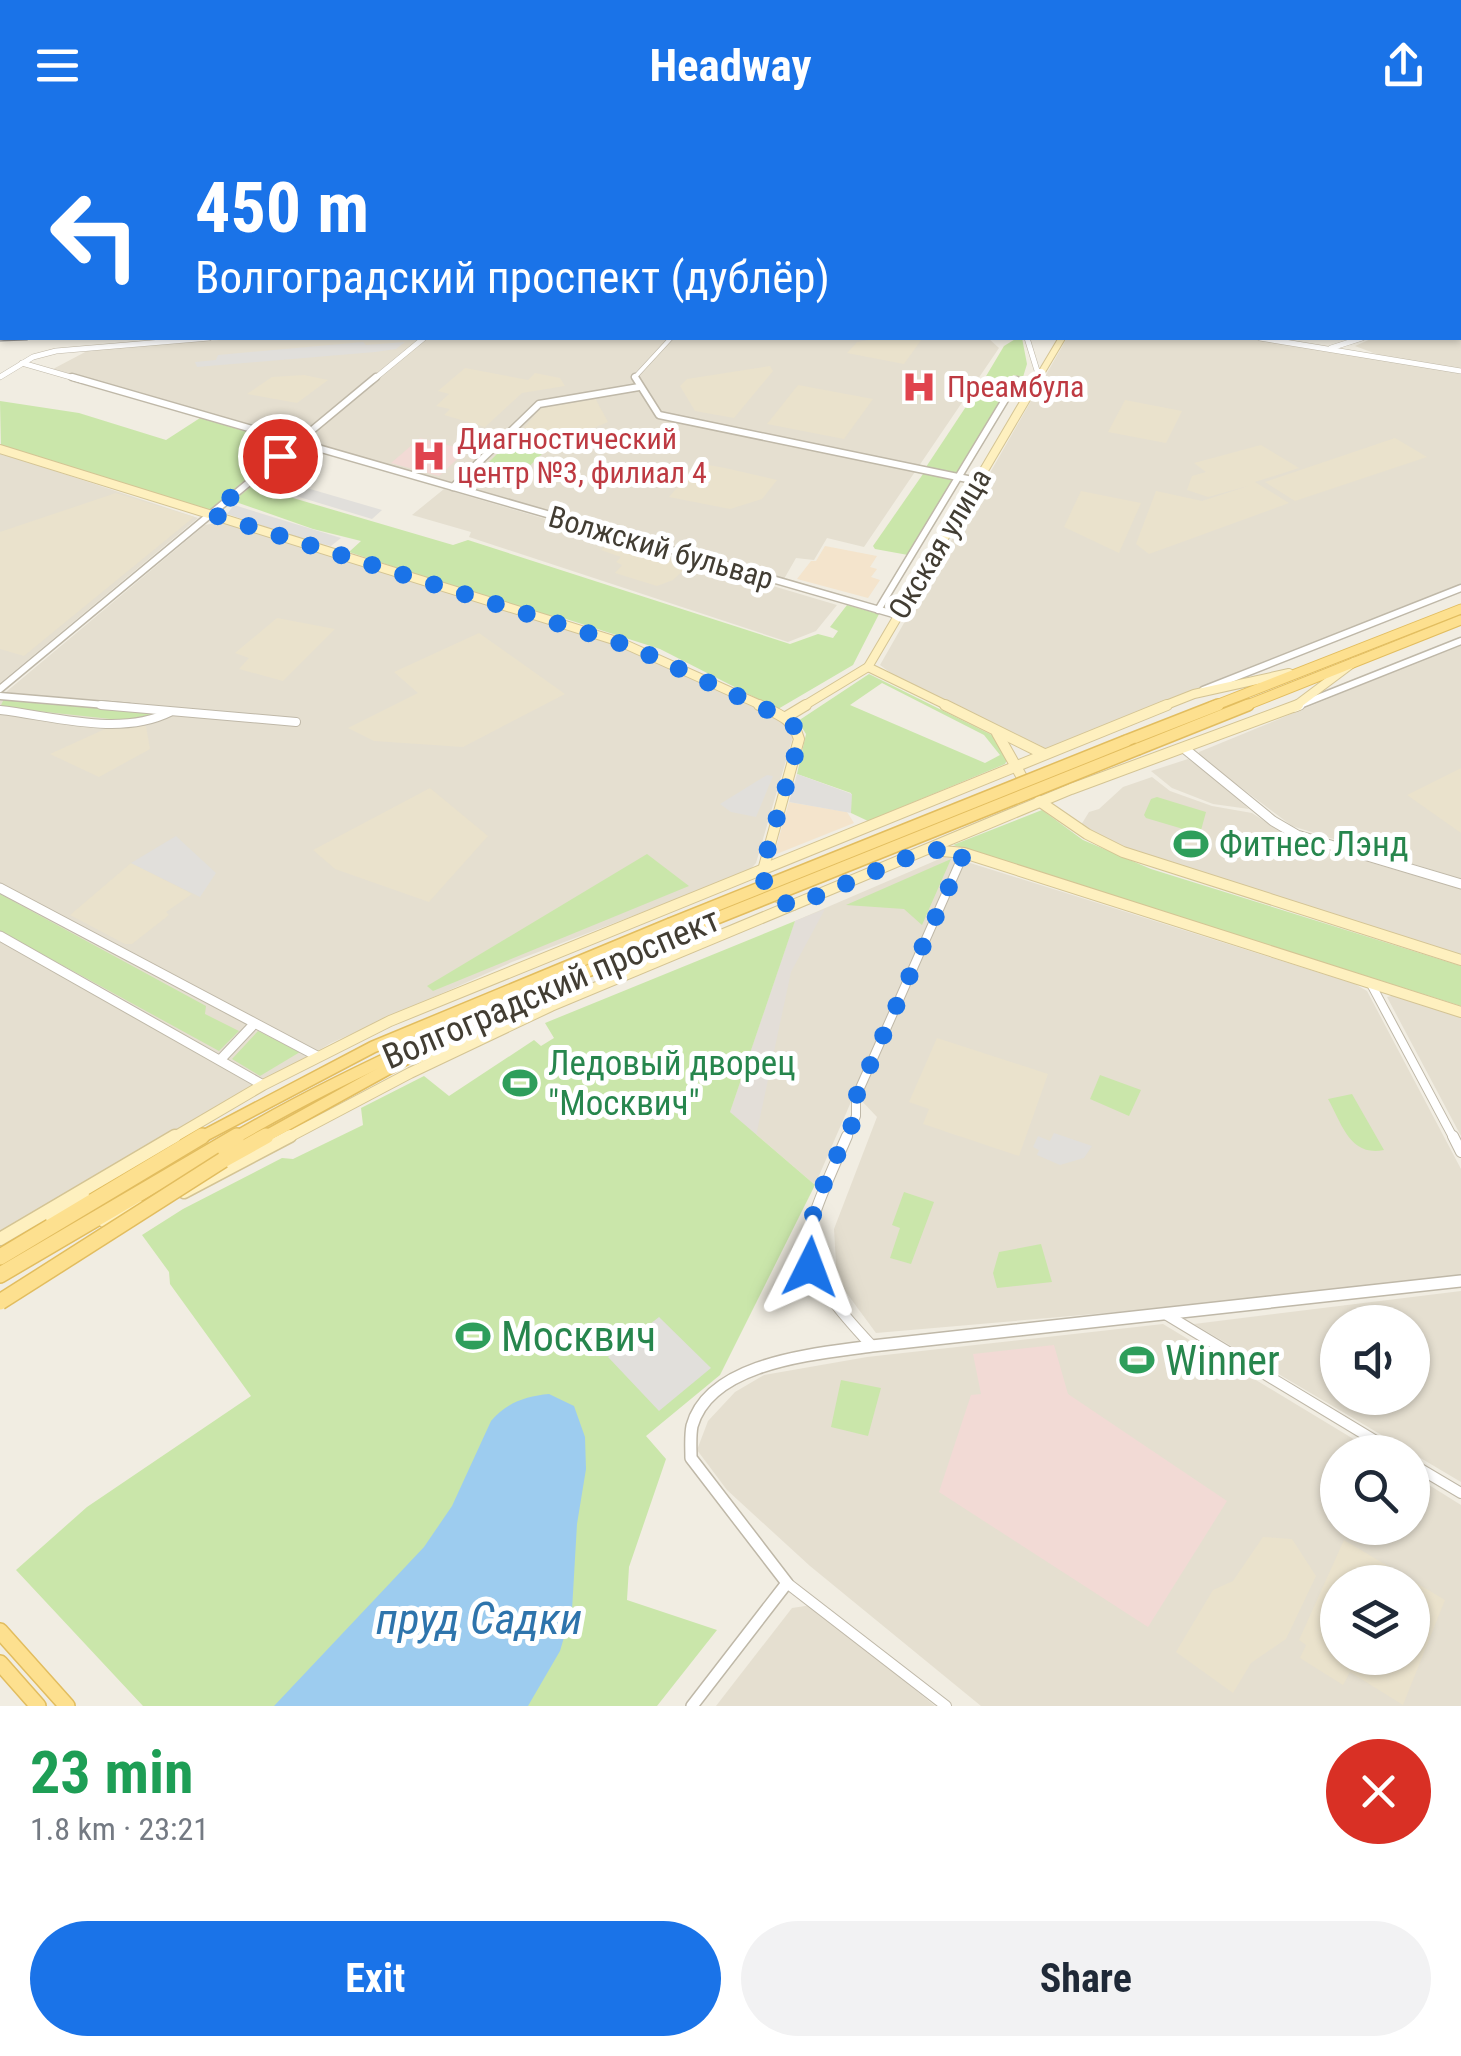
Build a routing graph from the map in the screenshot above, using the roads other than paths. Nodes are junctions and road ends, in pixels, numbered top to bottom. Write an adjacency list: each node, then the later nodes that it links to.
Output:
1 (183, 340): 11 (street)
2 (422, 340): 19 (street)
3 (669, 340): 16 (street)
4 (1028, 340): 14 (street)
5 (1061, 340): 14 (main road, Окская улица)
6 (1272, 340): 9 (street)
7 (1356, 340): 8 (street)
8 (1347, 343): 9 (street); 10 (street)
9 (1322, 348): 10 (street)
10 (1364, 354): 12 (street)
11 (22, 363): 13 (street); 19 (street, Волжский бульвар)
12 (1461, 371)
13 (0, 377)
14 (1038, 378): 17 (main road, Окская улица)
15 (1017, 380): 18 (street)
16 (639, 387): 21 (street); 23 (street)
17 (1007, 430): 18 (street); 22 (main road, Окская улица)
18 (986, 435): 21 (street)
19 (295, 443): 23 (street, Волжский бульвар); 24 (street)
20 (0, 449): 24 (main road)
21 (960, 477): 22 (street); 25 (street)
22 (977, 481): 26 (main road, Окская улица)
23 (453, 487): 29 (street, Волжский бульвар)
24 (211, 514): 36 (street); 41 (main road)
25 (910, 558): 26 (street); 29 (street)
26 (924, 570): 30 (main road, Окская улица)
27 (1461, 588): 37 (street)
28 (1461, 609): 35 (main road, Волгоградский проспект)
29 (878, 610): 30 (street, Волжский бульвар)
30 (898, 615): 34 (main road, Окская улица)
31 (1461, 620): 33 (main road, Волгоградский проспект)
32 (1461, 642): 38 (street)
33 (1355, 662): 38 (main road); 57 (main road, Волгоградский проспект, bridge)
34 (868, 667): 41 (main road, Окская улица); 43 (main road)
35 (1310, 669): 37 (main road); 57 (main road, Волгоградский проспект, bridge)
36 (0, 692): 40 (street)
37 (1194, 694): 45 (main road)
38 (1295, 707): 44 (main road)
39 (0, 710): 40 (street)
40 (170, 712): 42 (street)
41 (786, 718): 51 (main road)
42 (296, 722)
43 (998, 733): 45 (main road); 46 (main road)
44 (1185, 749): 47 (main road); 52 (street)
45 (1040, 756): 46 (main road); 47 (main road)
46 (1016, 766): 48 (main road); 51 (main road)
47 (1068, 790): 48 (main road)
48 (1040, 802): 50 (main road); 59 (main road)
49 (964, 853): 50 (main road); 60 (main road); 79 (street)
50 (916, 854): 55 (main road)
51 (762, 869): 53 (main road); 55 (main road)
52 (1461, 884)
53 (722, 886): 56 (main road); 65 (main road)
54 (0, 888): 64 (street)
55 (793, 906): 56 (main road)
56 (752, 923): 61 (main road)
57 (674, 929): 62 (main road, Волгоградский проспект); 74 (main road, Волгоградский проспект)
58 (0, 936): 66 (street)
59 (1461, 960)
60 (1370, 983): 63 (main road); 69 (street)
61 (551, 1006): 67 (main road); 71 (main road)
62 (500, 1007): 67 (main road); 73 (main road, Волгоградский проспект)
63 (1461, 1012)
64 (254, 1024): 65 (street); 66 (street)
65 (317, 1056): 68 (main road)
66 (222, 1059): 68 (street)
67 (376, 1076): 77 (main road, bridge)
68 (263, 1085): 70 (main road)
69 (1461, 1152)
70 (132, 1160): 72 (main road); 74 (main road)
71 (180, 1194): 73 (main road); 77 (main road)
72 (0, 1238)
73 (36, 1253): 75 (main road, Волгоградский проспект)
74 (1, 1256)
75 (0, 1274)
76 (1461, 1282): 78 (street)
77 (0, 1298)
78 (1166, 1315): 79 (street); 80 (street)
79 (872, 1346): 83 (street)
80 (1366, 1435)
81 (1430, 1475): 82 (street)
82 (1461, 1493)
83 (787, 1583): 88 (street); 89 (street)
84 (0, 1631): 87 (main road)
85 (0, 1663): 86 (main road)
86 (38, 1706)
87 (67, 1706)
88 (692, 1706)
89 (946, 1706)

